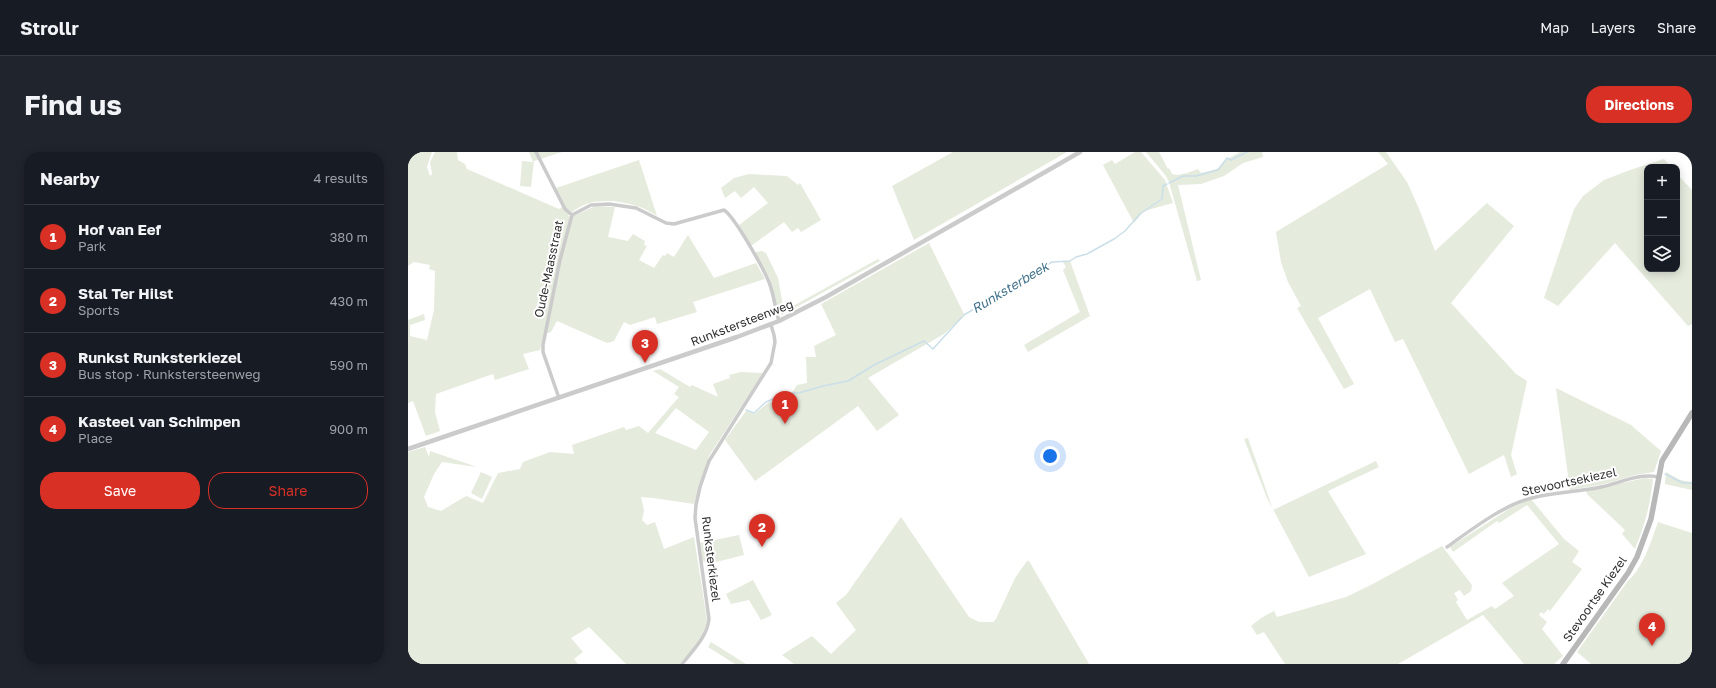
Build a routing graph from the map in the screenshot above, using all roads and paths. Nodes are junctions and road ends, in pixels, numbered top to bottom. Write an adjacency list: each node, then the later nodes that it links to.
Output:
1 (536, 152): 3 (street, Oude-Maasstraat)
2 (1080, 152): 4 (street, Runkstersteenweg)
3 (572, 216): 4 (street); 6 (street, Oude-Maasstraat)
4 (779, 321): 5 (street, Runkstersteenweg)
5 (771, 325): 6 (street, Runkstersteenweg); 11 (street, Runksterkiezel)
6 (559, 398): 8 (street, Runkstersteenweg)
7 (1692, 413): 9 (main road, Stevoortse Kiezel)
8 (408, 449)
9 (1658, 477): 10 (street, Stevoortsekiezel); 12 (main road, Stevoortse Kiezel)
10 (1447, 547)
11 (682, 664)
12 (1563, 664)

